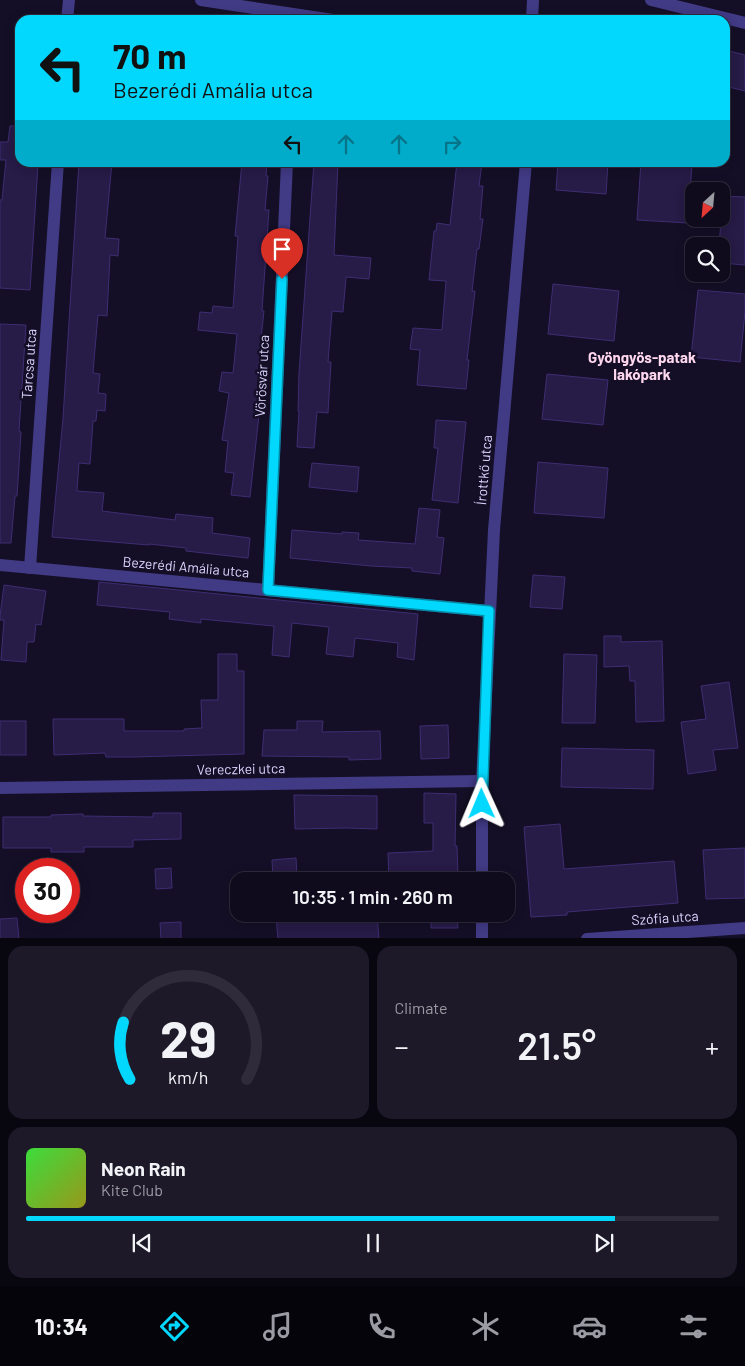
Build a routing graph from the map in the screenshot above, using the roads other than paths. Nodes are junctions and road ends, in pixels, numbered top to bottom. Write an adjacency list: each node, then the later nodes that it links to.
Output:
1 (69, 0): 5 (street)
2 (201, 0): 6 (street)
3 (533, 0): 7 (street)
4 (651, 0): 8 (street)
5 (68, 15)
6 (283, 15)
7 (532, 15)
8 (712, 15)
9 (730, 19): 10 (street)
10 (745, 23)
11 (58, 167): 15 (street, Tarcsa utca)
12 (287, 167): 16 (street, Vörösvár utca)
13 (526, 167): 17 (street, Írottkő utca)
14 (0, 565): 15 (street, Bezerédi Amália utca)
15 (30, 568): 16 (street, Bezerédi Amália utca)
16 (268, 590): 17 (street, Bezerédi Amália utca)
17 (489, 611): 18 (street, Írottkő utca)
18 (482, 781): 19 (street, Vereczkei utca); 20 (street, Írottkő utca)
19 (0, 788)
20 (482, 872)
21 (482, 922): 23 (street)
22 (745, 928): 24 (street, Szófia utca)
23 (482, 938)
24 (586, 938)

